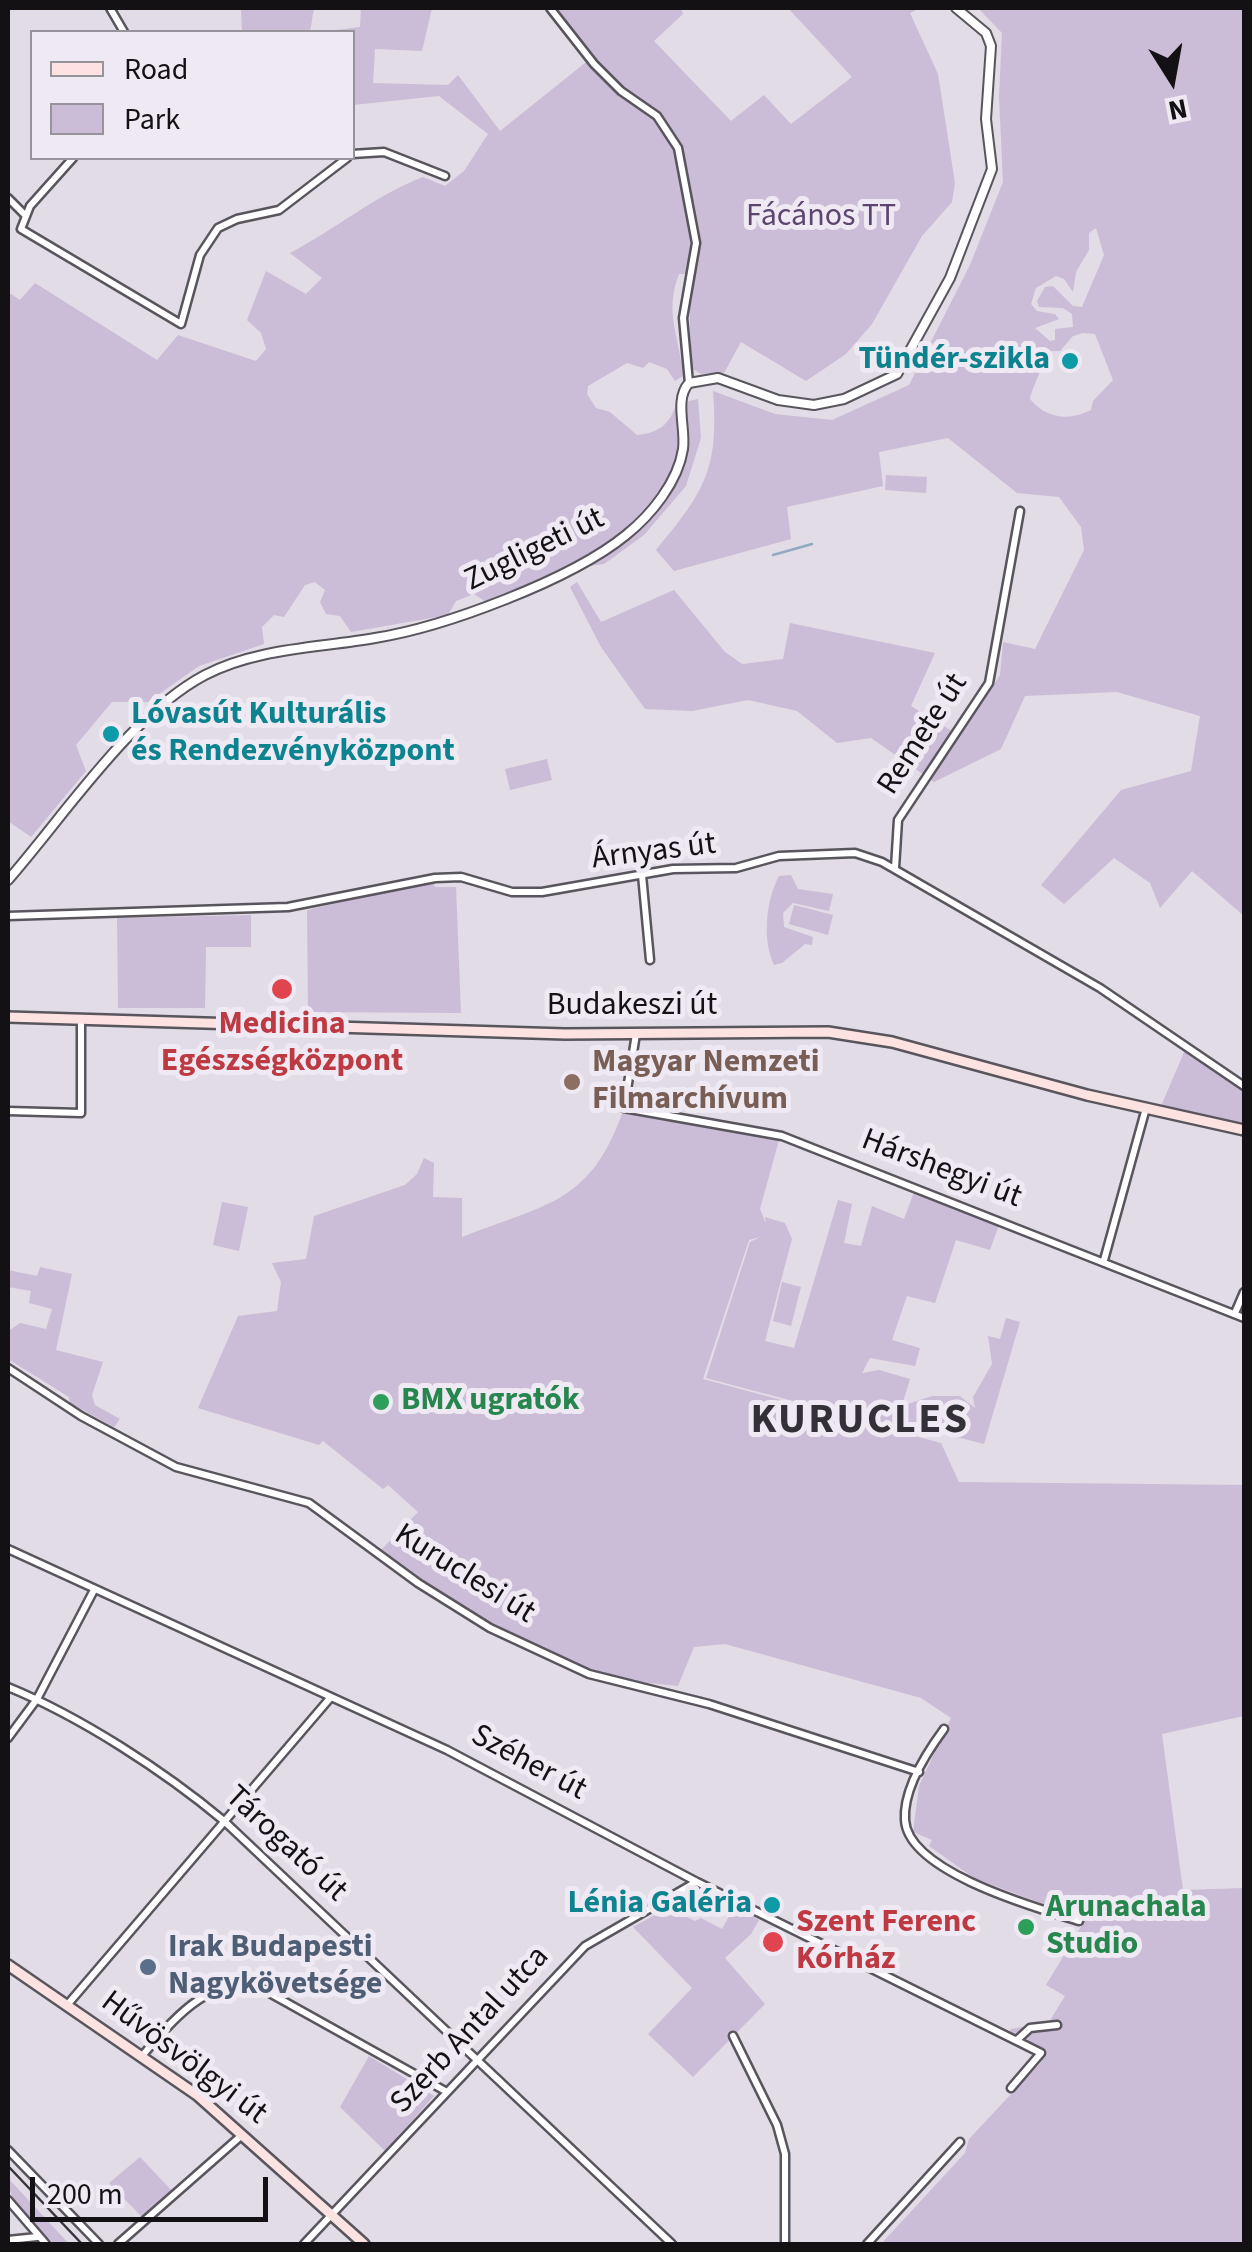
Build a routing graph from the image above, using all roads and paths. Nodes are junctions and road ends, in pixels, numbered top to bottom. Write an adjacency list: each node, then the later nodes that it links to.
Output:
1 (110, 8): 4 (street)
2 (550, 8): 11 (street)
3 (956, 8): 11 (street)
4 (123, 30)
5 (355, 155): 8 (street)
6 (71, 160): 10 (street)
7 (345, 160): 10 (street)
8 (445, 176)
9 (8, 198): 10 (street)
10 (25, 214)
11 (688, 383): 15 (street, Zugligeti út)
12 (1020, 510): 13 (street, Remete út)
13 (895, 869): 14 (street, Árnyas út); 21 (street, Árnyas út)
14 (642, 874): 16 (street, Árnyas út); 17 (street)
15 (8, 880)
16 (8, 916)
17 (650, 960)
18 (8, 1017): 19 (main road, Budakeszi út)
19 (80, 1019): 20 (main road, Budakeszi út); 23 (street)
20 (636, 1034): 22 (main road, Budakeszi út); 25 (street, Hárshegyi út)
21 (1244, 1086)
22 (1146, 1108): 24 (main road, Budakeszi út); 25 (street)
23 (8, 1111)
24 (1244, 1130)
25 (1104, 1260): 27 (street, Hárshegyi út)
26 (1244, 1292): 27 (street)
27 (1235, 1313): 28 (street, Hárshegyi út)
28 (1244, 1318)
29 (8, 1368): 37 (street, Kuruclesi út)
30 (8, 1549): 31 (street, Széher út)
31 (94, 1590): 33 (street, Széher út); 34 (street)
32 (8, 1687): 34 (street, Tárogató út)
33 (330, 1697): 38 (street); 39 (street, Széher út)
34 (37, 1699): 36 (street); 38 (street, Tárogató út)
35 (944, 1729): 37 (street)
36 (8, 1738)
37 (919, 1772): 40 (street)
38 (224, 1821): 42 (street); 47 (street, Tárogató út)
39 (697, 1882): 45 (street, Széher út); 47 (street, Szerb Antal utca)
40 (1078, 1921)
41 (8, 1965): 42 (main road, Hűvösvölgyi út)
42 (68, 2004): 46 (main road, Hűvösvölgyi út)
43 (1057, 2025): 45 (street)
44 (734, 2036): 63 (street)
45 (1017, 2040): 48 (street, Széher út)
46 (142, 2056): 49 (street); 50 (main road, Hűvösvölgyi út)
47 (476, 2062): 49 (street, Szerb Antal utca); 62 (street, Tárogató út)
48 (1011, 2088)
49 (447, 2092): 54 (street, Szerb Antal utca)
50 (243, 2134): 54 (main road, Hűvösvölgyi út); 59 (street)
51 (960, 2142): 64 (street)
52 (8, 2150): 58 (street)
53 (8, 2200): 55 (street)
54 (332, 2214): 60 (street, Szerb Antal utca); 61 (main road, Hűvösvölgyi út)
55 (38, 2238): 56 (street); 57 (street)
56 (8, 2240)
57 (46, 2244)
58 (99, 2244)
59 (118, 2244)
60 (304, 2244)
61 (364, 2244)
62 (672, 2244)
63 (785, 2244)
64 (866, 2244)

